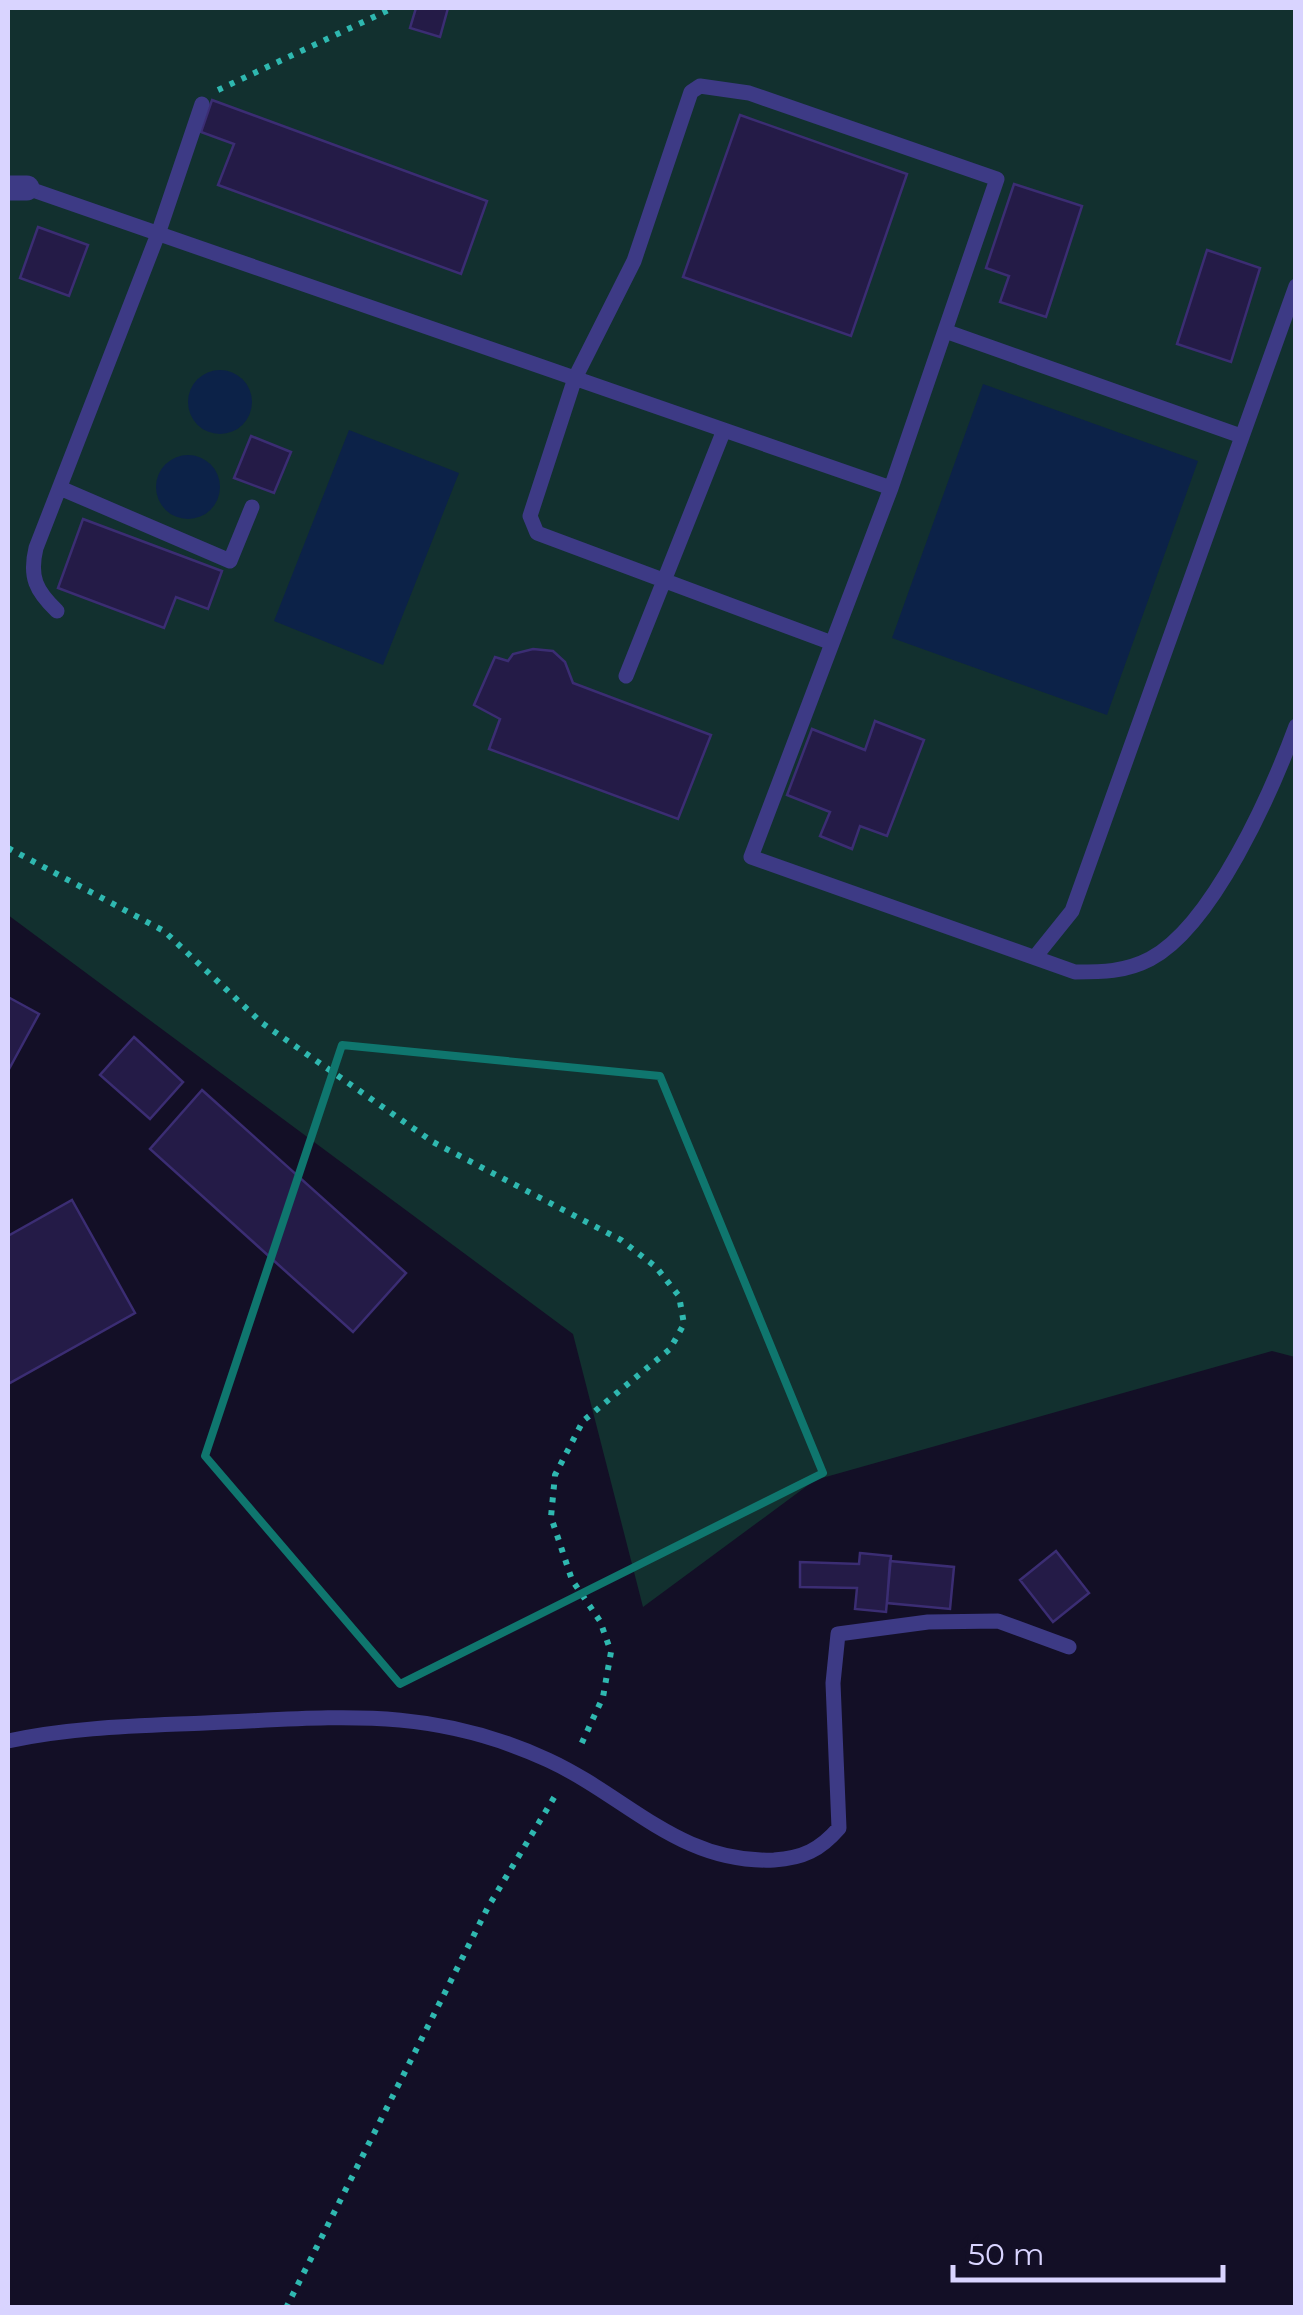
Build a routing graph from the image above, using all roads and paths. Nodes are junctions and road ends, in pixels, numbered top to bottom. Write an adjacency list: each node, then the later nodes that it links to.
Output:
1 (392, 8): 2 (path)
2 (202, 104): 4 (lane)
3 (17, 188): 4 (lane)
4 (158, 234): 7 (lane); 10 (lane)
5 (1296, 286): 9 (lane)
6 (945, 331): 7 (lane); 9 (lane); 11 (lane)
7 (575, 378): 8 (lane); 13 (lane)
8 (724, 430): 11 (lane); 13 (lane)
9 (1242, 436): 19 (lane)
10 (60, 488): 12 (lane); 14 (lane)
11 (891, 488): 15 (lane)
12 (252, 507)
13 (665, 580): 15 (lane); 16 (lane)
14 (57, 611)
15 (832, 642): 19 (lane)
16 (626, 676)
17 (1296, 726): 19 (lane)
18 (8, 848): 22 (path)
19 (1035, 957)
20 (1070, 1647): 22 (lane)
21 (8, 1741): 22 (lane)
22 (568, 1772): 23 (path)
23 (286, 2308)

